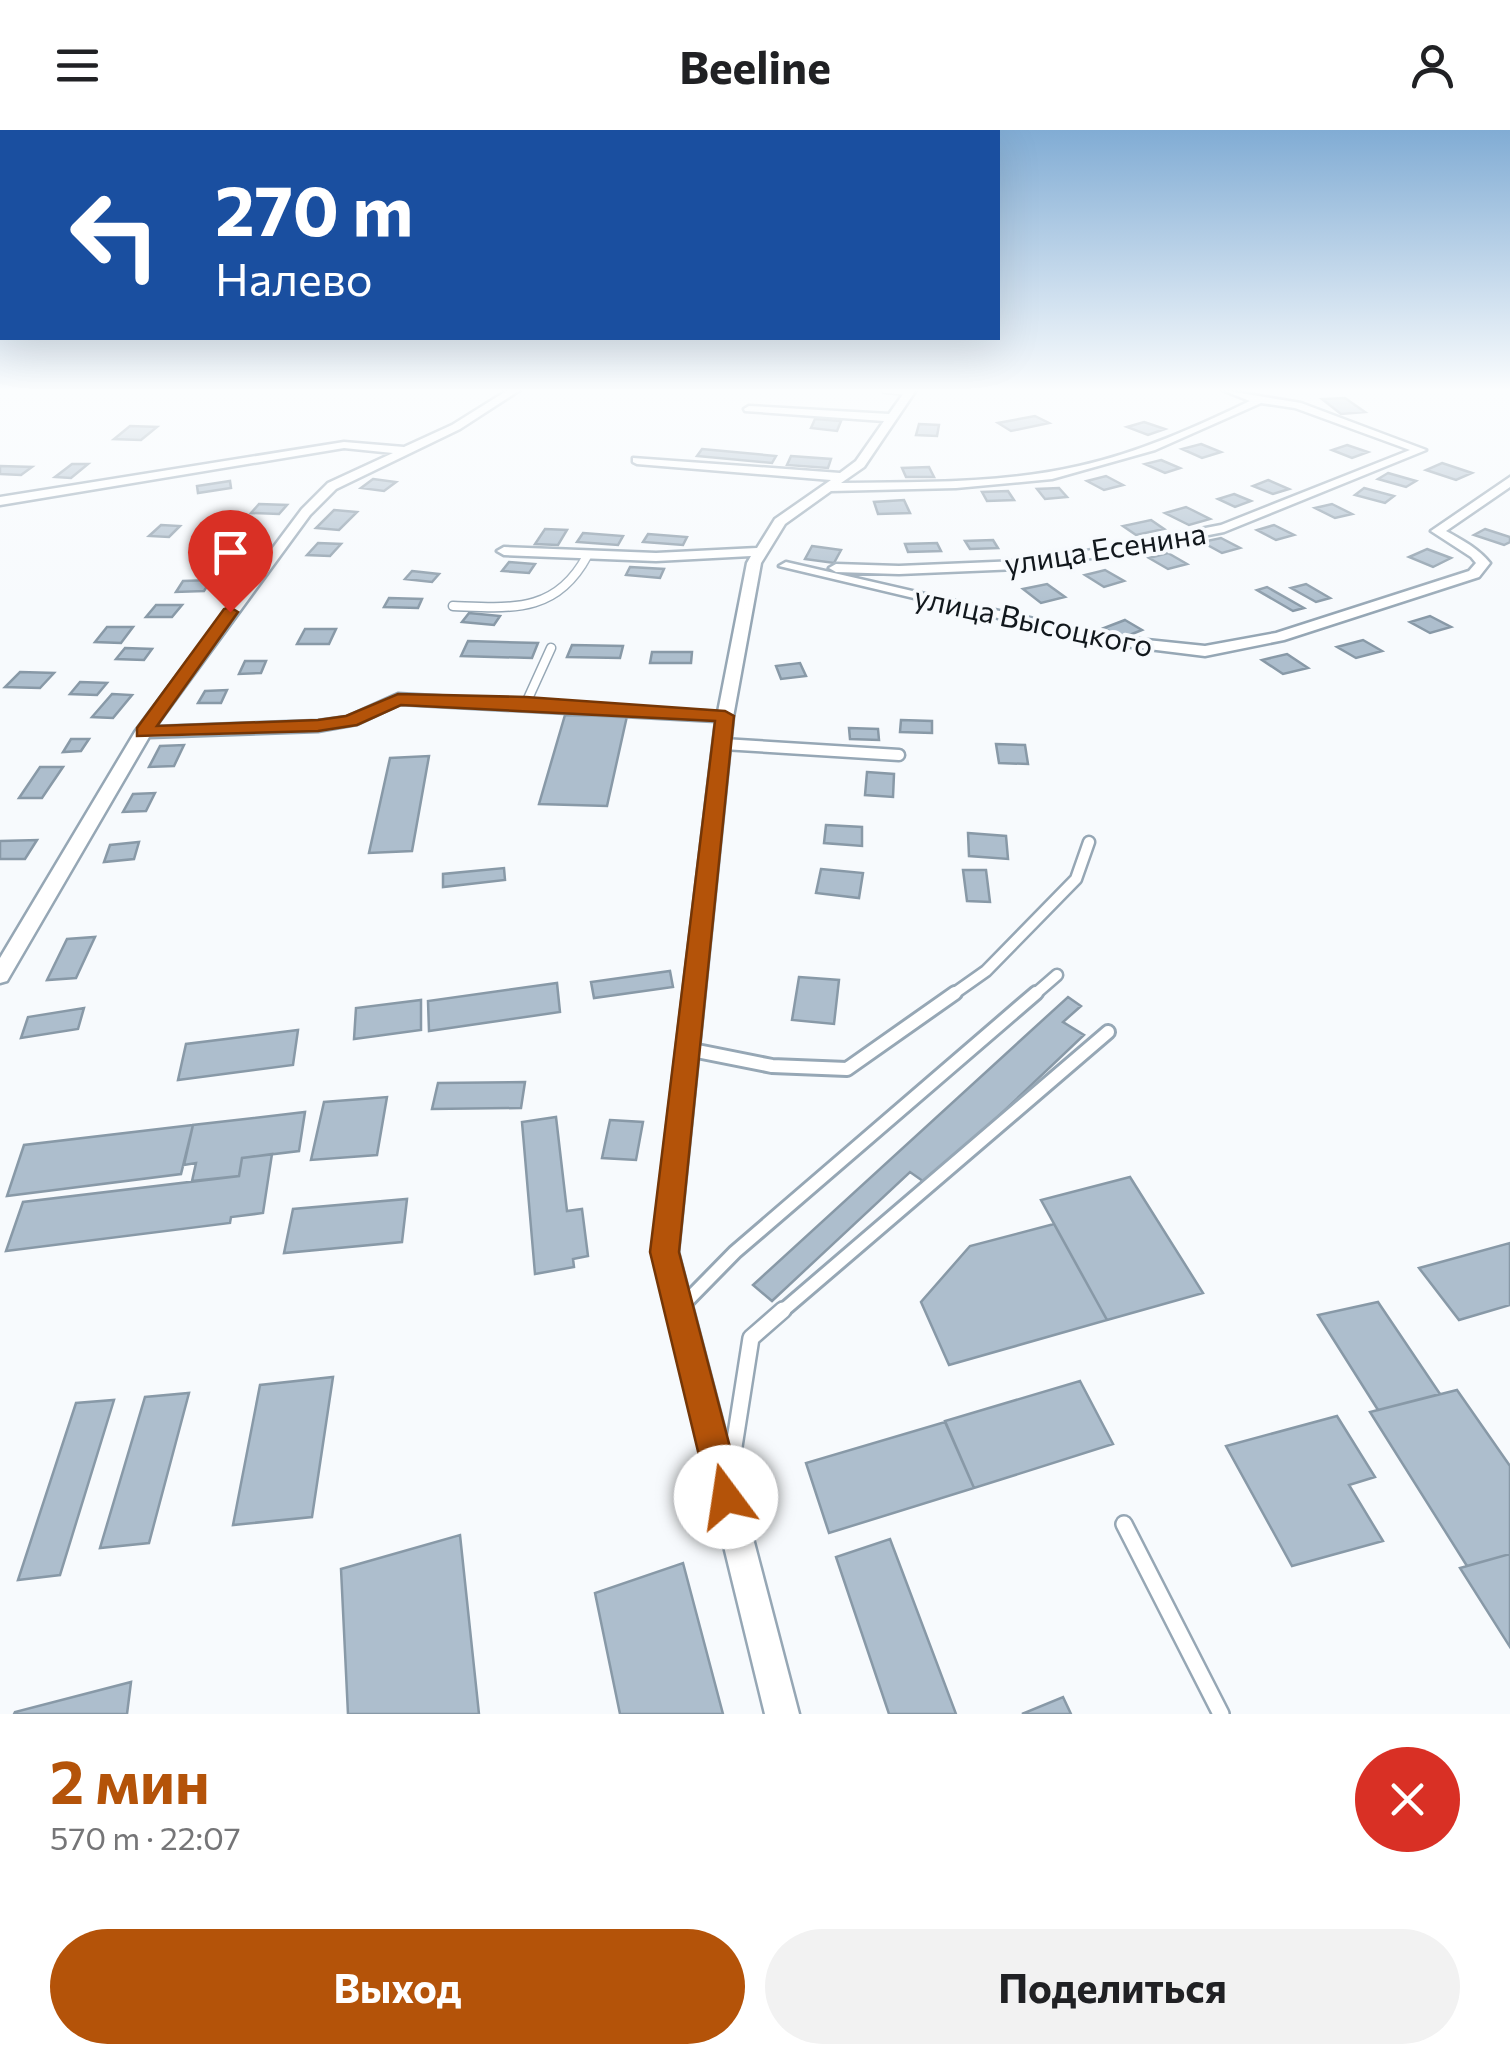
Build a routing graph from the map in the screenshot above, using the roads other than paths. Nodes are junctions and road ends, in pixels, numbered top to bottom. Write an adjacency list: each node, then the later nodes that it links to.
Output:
1 (232, 464): 9 (street)
2 (377, 464): 18 (street)
3 (672, 464): 8 (street)
4 (860, 464): 8 (street)
5 (1096, 464): 8 (street)
6 (1392, 464): 13 (street, улица Есенина)
7 (1510, 481): 13 (street, улица Высоцкого)
8 (835, 482): 12 (street)
9 (0, 501)
10 (504, 551): 11 (street, улица Есенина)
11 (587, 556): 12 (street, улица Есенина); 14 (lane)
12 (756, 558): 13 (street, улица Есенина); 17 (street)
13 (786, 566)
14 (453, 606)
15 (551, 648): 16 (lane)
16 (526, 702): 17 (street); 18 (street)
17 (725, 716): 19 (street)
18 (143, 732): 22 (street)
19 (723, 744): 20 (lane); 26 (street)
20 (899, 754)
21 (1088, 842): 26 (lane)
22 (8, 948): 24 (street)
23 (1057, 975): 27 (lane)
24 (0, 976)
25 (1108, 1032): 28 (lane)
26 (686, 1049): 27 (street)
27 (679, 1309): 28 (street)
28 (726, 1497): 30 (street)
29 (1124, 1524): 31 (lane)
30 (782, 1714)
31 (1221, 1714)

